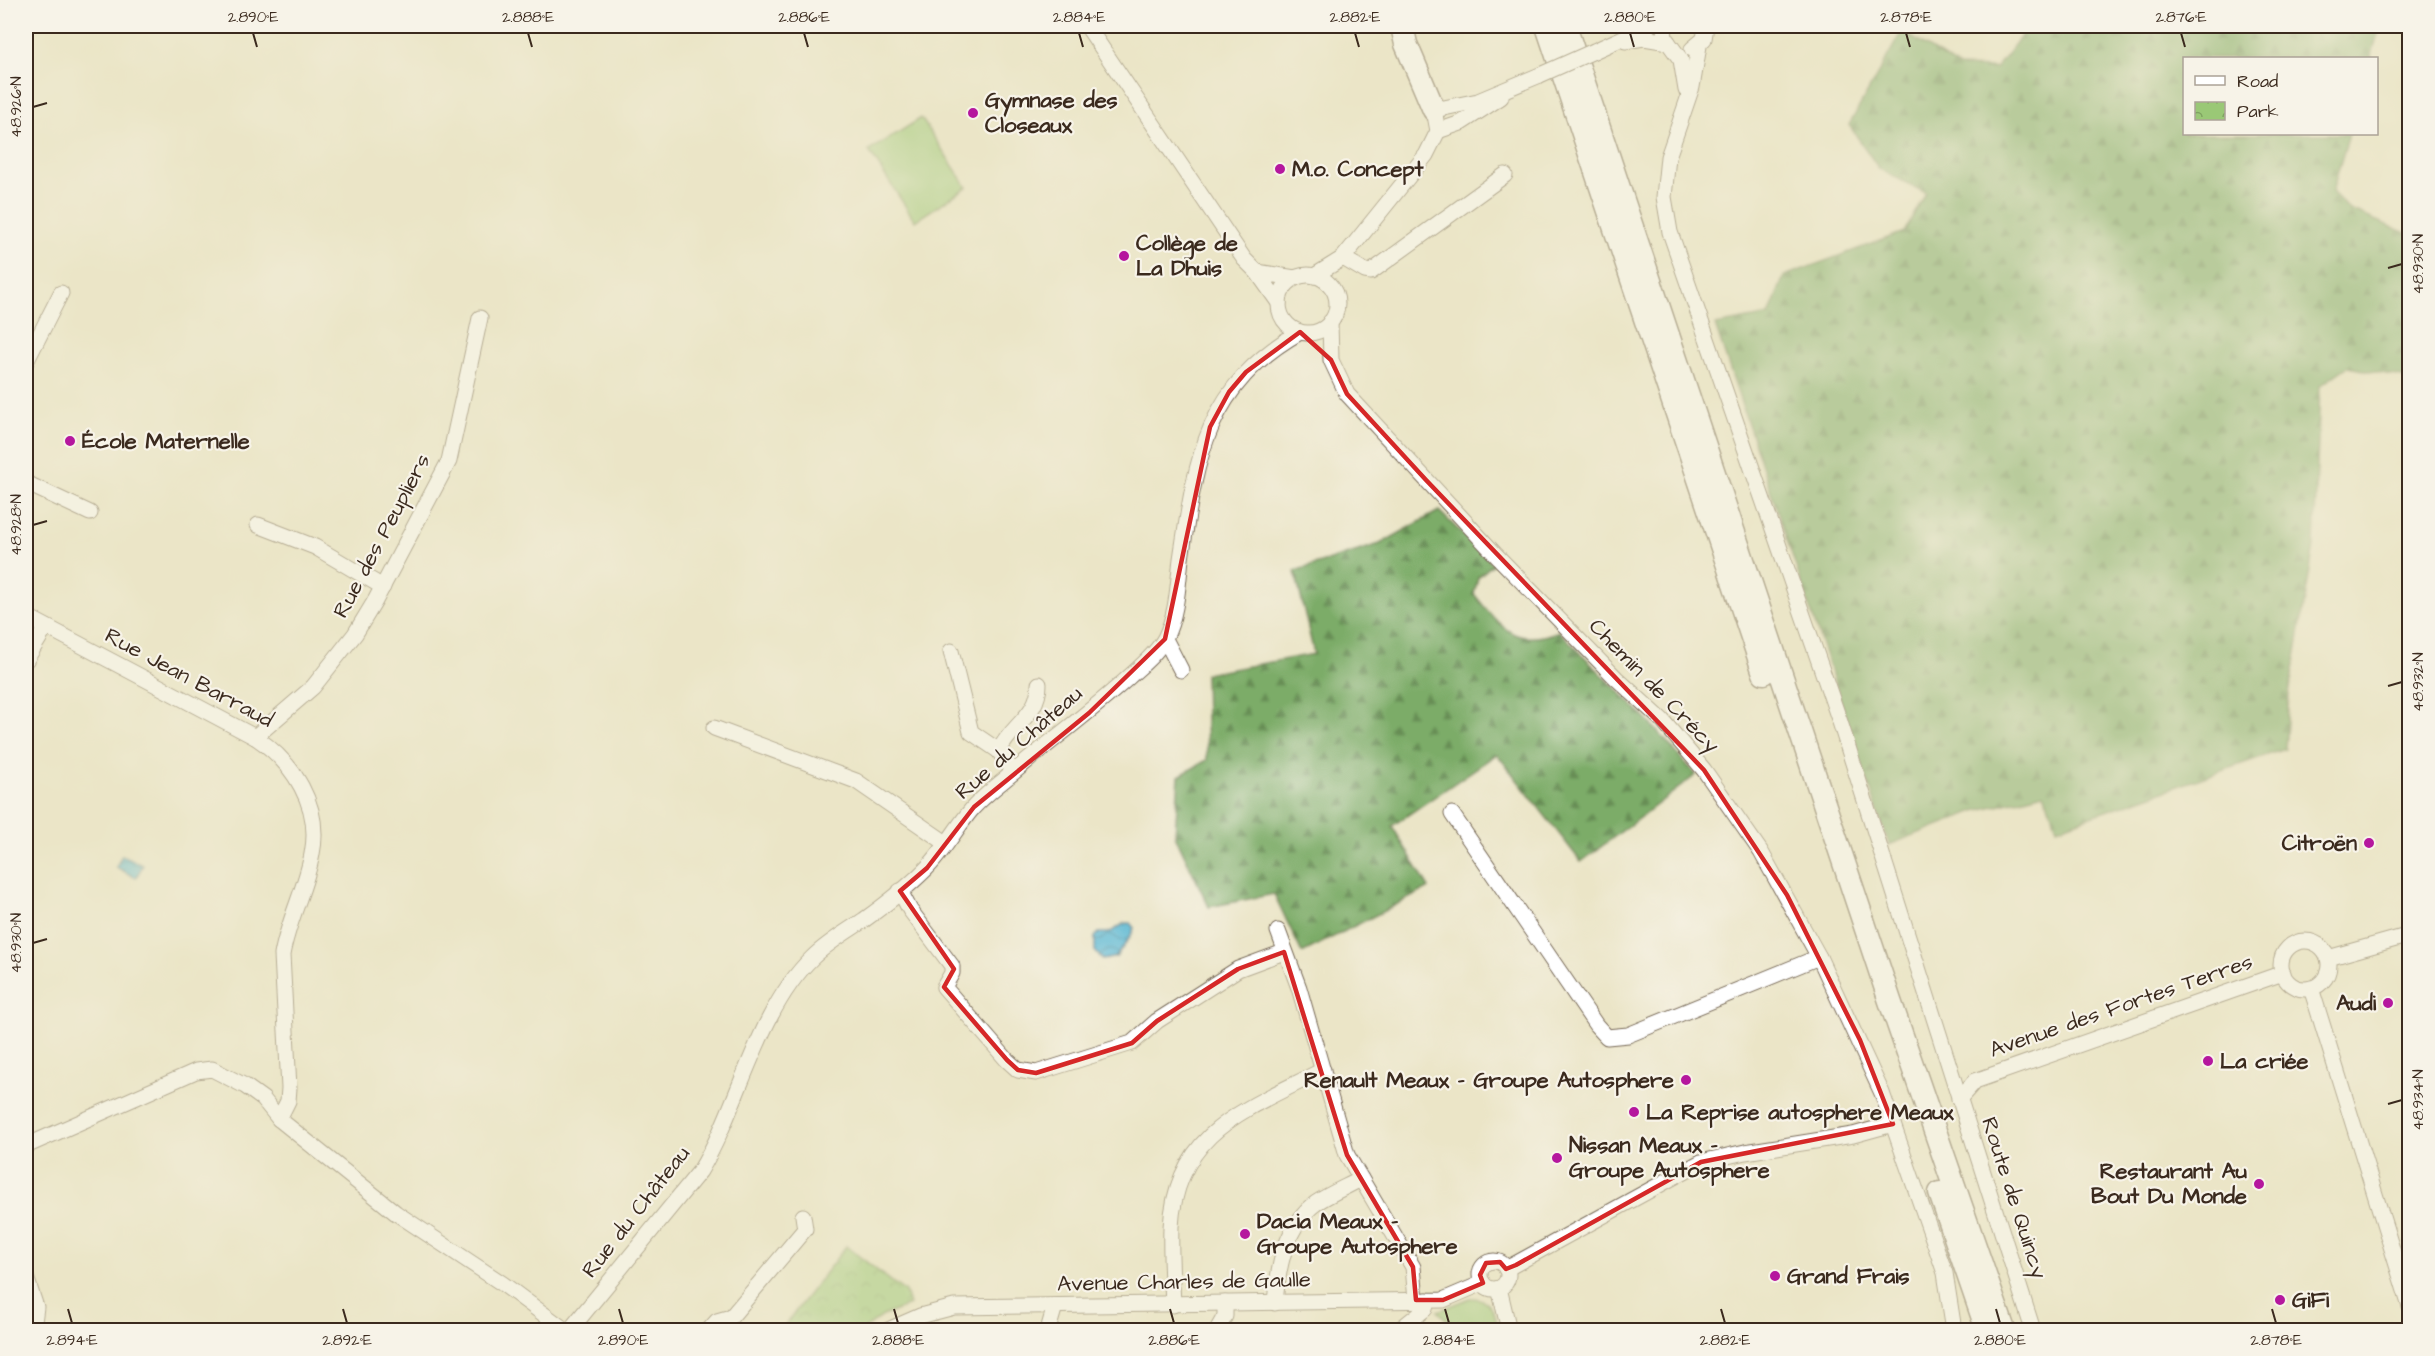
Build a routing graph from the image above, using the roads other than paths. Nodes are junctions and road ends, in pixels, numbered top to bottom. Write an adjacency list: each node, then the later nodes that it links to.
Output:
1 (1087, 26): 21 (street)
2 (1402, 26): 14 (highway)
3 (1414, 26): 14 (highway)
4 (1531, 26): 18 (highway)
5 (1547, 26): 18 (highway)
6 (1564, 26): 15 (highway)
7 (1576, 26): 15 (highway)
8 (1649, 26): 11 (street)
9 (1664, 26): 12 (street)
10 (1706, 26): 13 (street)
11 (1613, 42): 12 (street); 17 (street, bridge)
12 (1671, 45): 13 (street); 16 (street)
13 (1699, 46): 16 (street)
14 (1418, 68): 17 (highway)
15 (1578, 69): 87 (highway)
16 (1686, 105): 58 (street, Route de Quincy)
17 (1436, 121): 20 (street)
18 (1582, 134): 86 (highway)
19 (1505, 175): 20 (street)
20 (1343, 258): 22 (street); 25 (street)
21 (1257, 272): 23 (street); 26 (street)
22 (1314, 276): 23 (street); 25 (street)
23 (1295, 278): 26 (street)
24 (62, 293): 31 (street)
25 (1335, 293): 28 (street)
26 (1279, 303): 29 (street)
27 (480, 318): 35 (street, Rue des Peupliers)
28 (1330, 322): 29 (street); 30 (street, Chemin de Crécy)
29 (1302, 332): 30 (street, Chemin de Crécy); 38 (street, Rue du Château)
30 (1331, 360): 53 (street, Chemin de Crécy)
31 (26, 362)
32 (26, 483): 33 (street)
33 (90, 513)
34 (258, 525): 35 (street)
35 (383, 587): 44 (street, Rue des Peupliers)
36 (26, 615): 37 (street, Rue Jean Barraud)
37 (46, 627): 40 (street); 44 (street, Rue Jean Barraud)
38 (1165, 639): 41 (street); 46 (street, Rue du Château)
39 (951, 651): 45 (street)
40 (26, 660)
41 (1181, 670)
42 (1039, 684): 45 (street)
43 (714, 728): 48 (street)
44 (255, 737): 61 (street, Rue Jean Barraud)
45 (999, 751): 46 (street)
46 (1013, 772): 48 (street, Rue du Château)
47 (1452, 813): 53 (street)
48 (946, 843): 49 (street, Rue du Château)
49 (900, 891): 52 (street); 78 (street, Rue du Château)
50 (1278, 931): 52 (street)
51 (2409, 934): 54 (street)
52 (1284, 952): 57 (street)
53 (1819, 957): 62 (street, Chemin de Crécy)
54 (2328, 958): 55 (street); 56 (street)
55 (2283, 973): 56 (street); 59 (street, Avenue des Fortes Terres)
56 (2311, 988): 75 (street)
57 (1323, 1070): 64 (street); 73 (street)
58 (1952, 1079): 59 (street, Avenue des Fortes Terres); 60 (street, Route de Quincy)
59 (1976, 1081): 60 (street, Avenue des Fortes Terres)
60 (1959, 1099): 88 (street, Route de Quincy)
61 (279, 1119): 63 (street); 77 (street)
62 (1893, 1124): 66 (street); 85 (street, Chemin de Crécy)
63 (26, 1146)
64 (1361, 1179): 70 (street); 72 (street)
65 (803, 1216): 79 (street)
66 (1506, 1269): 68 (street); 69 (street)
67 (26, 1277): 76 (street)
68 (1482, 1283): 69 (street); 70 (street, Avenue Charles de Gaulle)
69 (1499, 1288): 84 (street)
70 (1421, 1300): 72 (street, Avenue Charles de Gaulle); 83 (street)
71 (1226, 1303): 72 (street, Avenue Charles de Gaulle); 73 (street, Avenue Charles de Gaulle); 82 (street)
72 (1275, 1303)
73 (1173, 1305): 74 (street, Avenue Charles de Gaulle)
74 (1055, 1306): 80 (street, Avenue Charles de Gaulle); 81 (street)
75 (2409, 1307)
76 (33, 1330)
77 (565, 1330)
78 (570, 1330)
79 (709, 1330)
80 (888, 1330)
81 (1048, 1330)
82 (1217, 1330)
83 (1399, 1330)
84 (1509, 1330)
85 (1954, 1330)
86 (1987, 1330)
87 (2004, 1330)
88 (2033, 1330)

